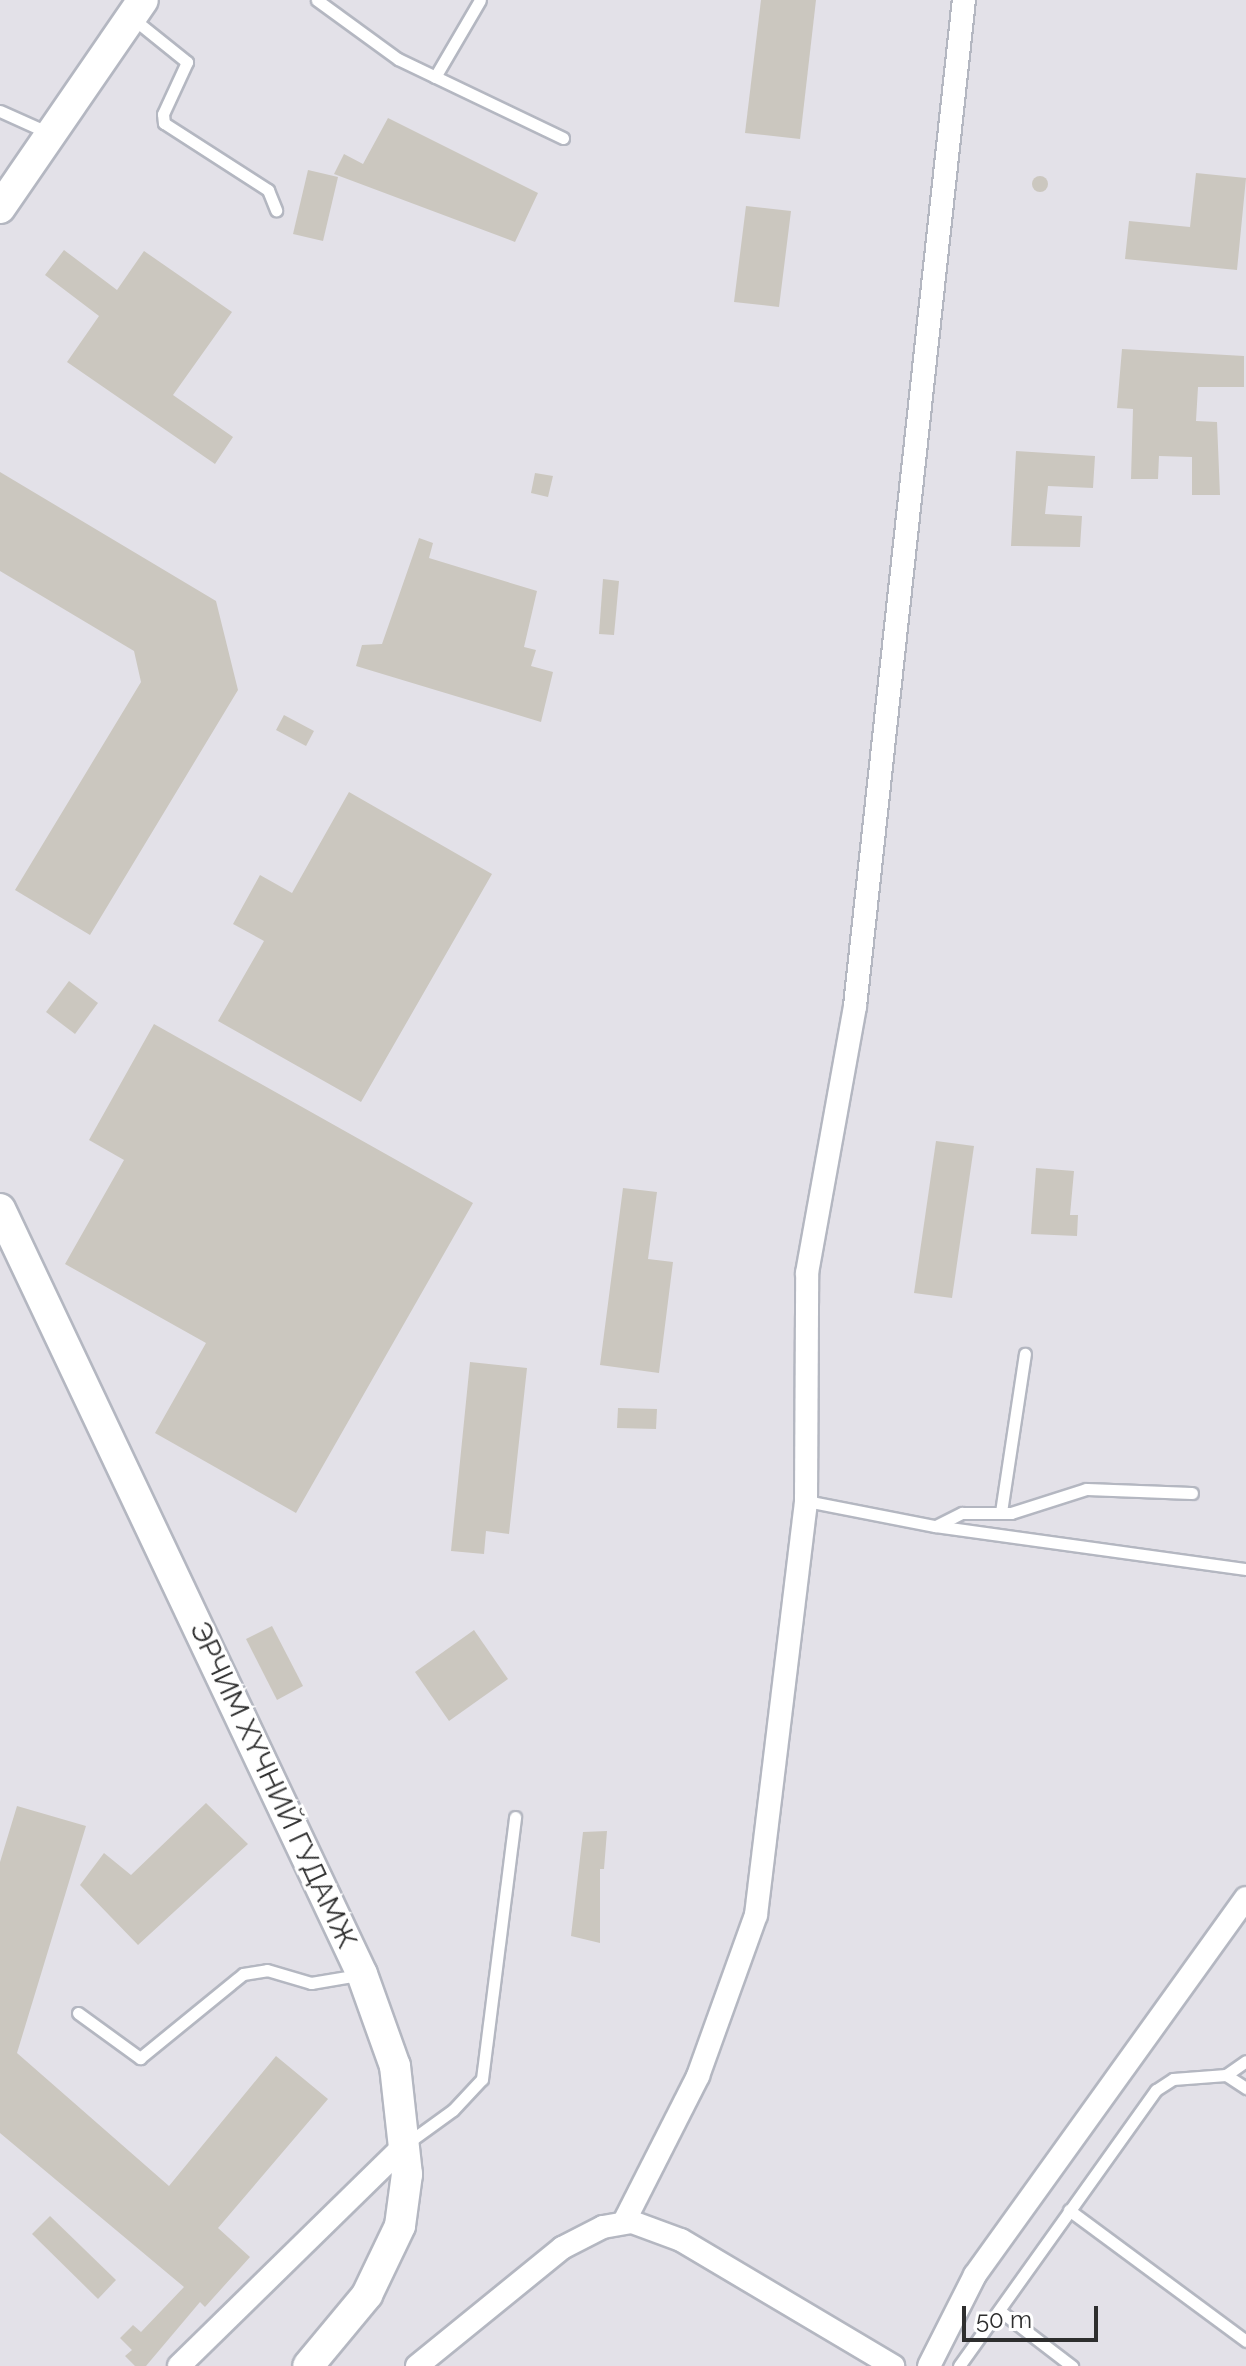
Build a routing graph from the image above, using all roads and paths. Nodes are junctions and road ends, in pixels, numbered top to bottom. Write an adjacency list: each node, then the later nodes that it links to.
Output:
1 (317, 0): 5 (lane)
2 (480, 0): 5 (lane)
3 (964, 0): 14 (street)
4 (137, 8): 7 (main road); 10 (lane)
5 (435, 77): 8 (lane)
6 (0, 111): 7 (lane)
7 (49, 134): 9 (main road)
8 (563, 138)
9 (0, 208)
10 (276, 210)
11 (0, 1209): 20 (main road, ЭРЧИМ ХҮЧНИЙ ГУДАМЖ)
12 (1025, 1354): 15 (lane)
13 (1192, 1493): 15 (lane)
14 (806, 1501): 16 (lane); 27 (street)
15 (1001, 1512): 16 (lane)
16 (935, 1526): 17 (lane)
17 (1246, 1569)
18 (515, 1817): 25 (lane)
19 (1246, 1898): 34 (street)
20 (362, 1974): 21 (lane); 25 (main road, ЭРЧИМ ХҮЧНИЙ ГУДАМЖ)
21 (78, 2013)
22 (1246, 2061): 23 (lane)
23 (1226, 2075): 24 (lane); 26 (lane)
24 (1246, 2088)
25 (406, 2144): 31 (street); 32 (main road, ЭРЧИМ ХҮЧНИЙ ГУДАМЖ)
26 (1069, 2210): 28 (lane); 29 (lane)
27 (624, 2222): 30 (street); 33 (street)
28 (1000, 2311): 35 (lane); 36 (lane)
29 (1246, 2341)
30 (881, 2363)
31 (179, 2366)
32 (308, 2366)
33 (417, 2366)
34 (929, 2366)
35 (959, 2366)
36 (1072, 2366)

